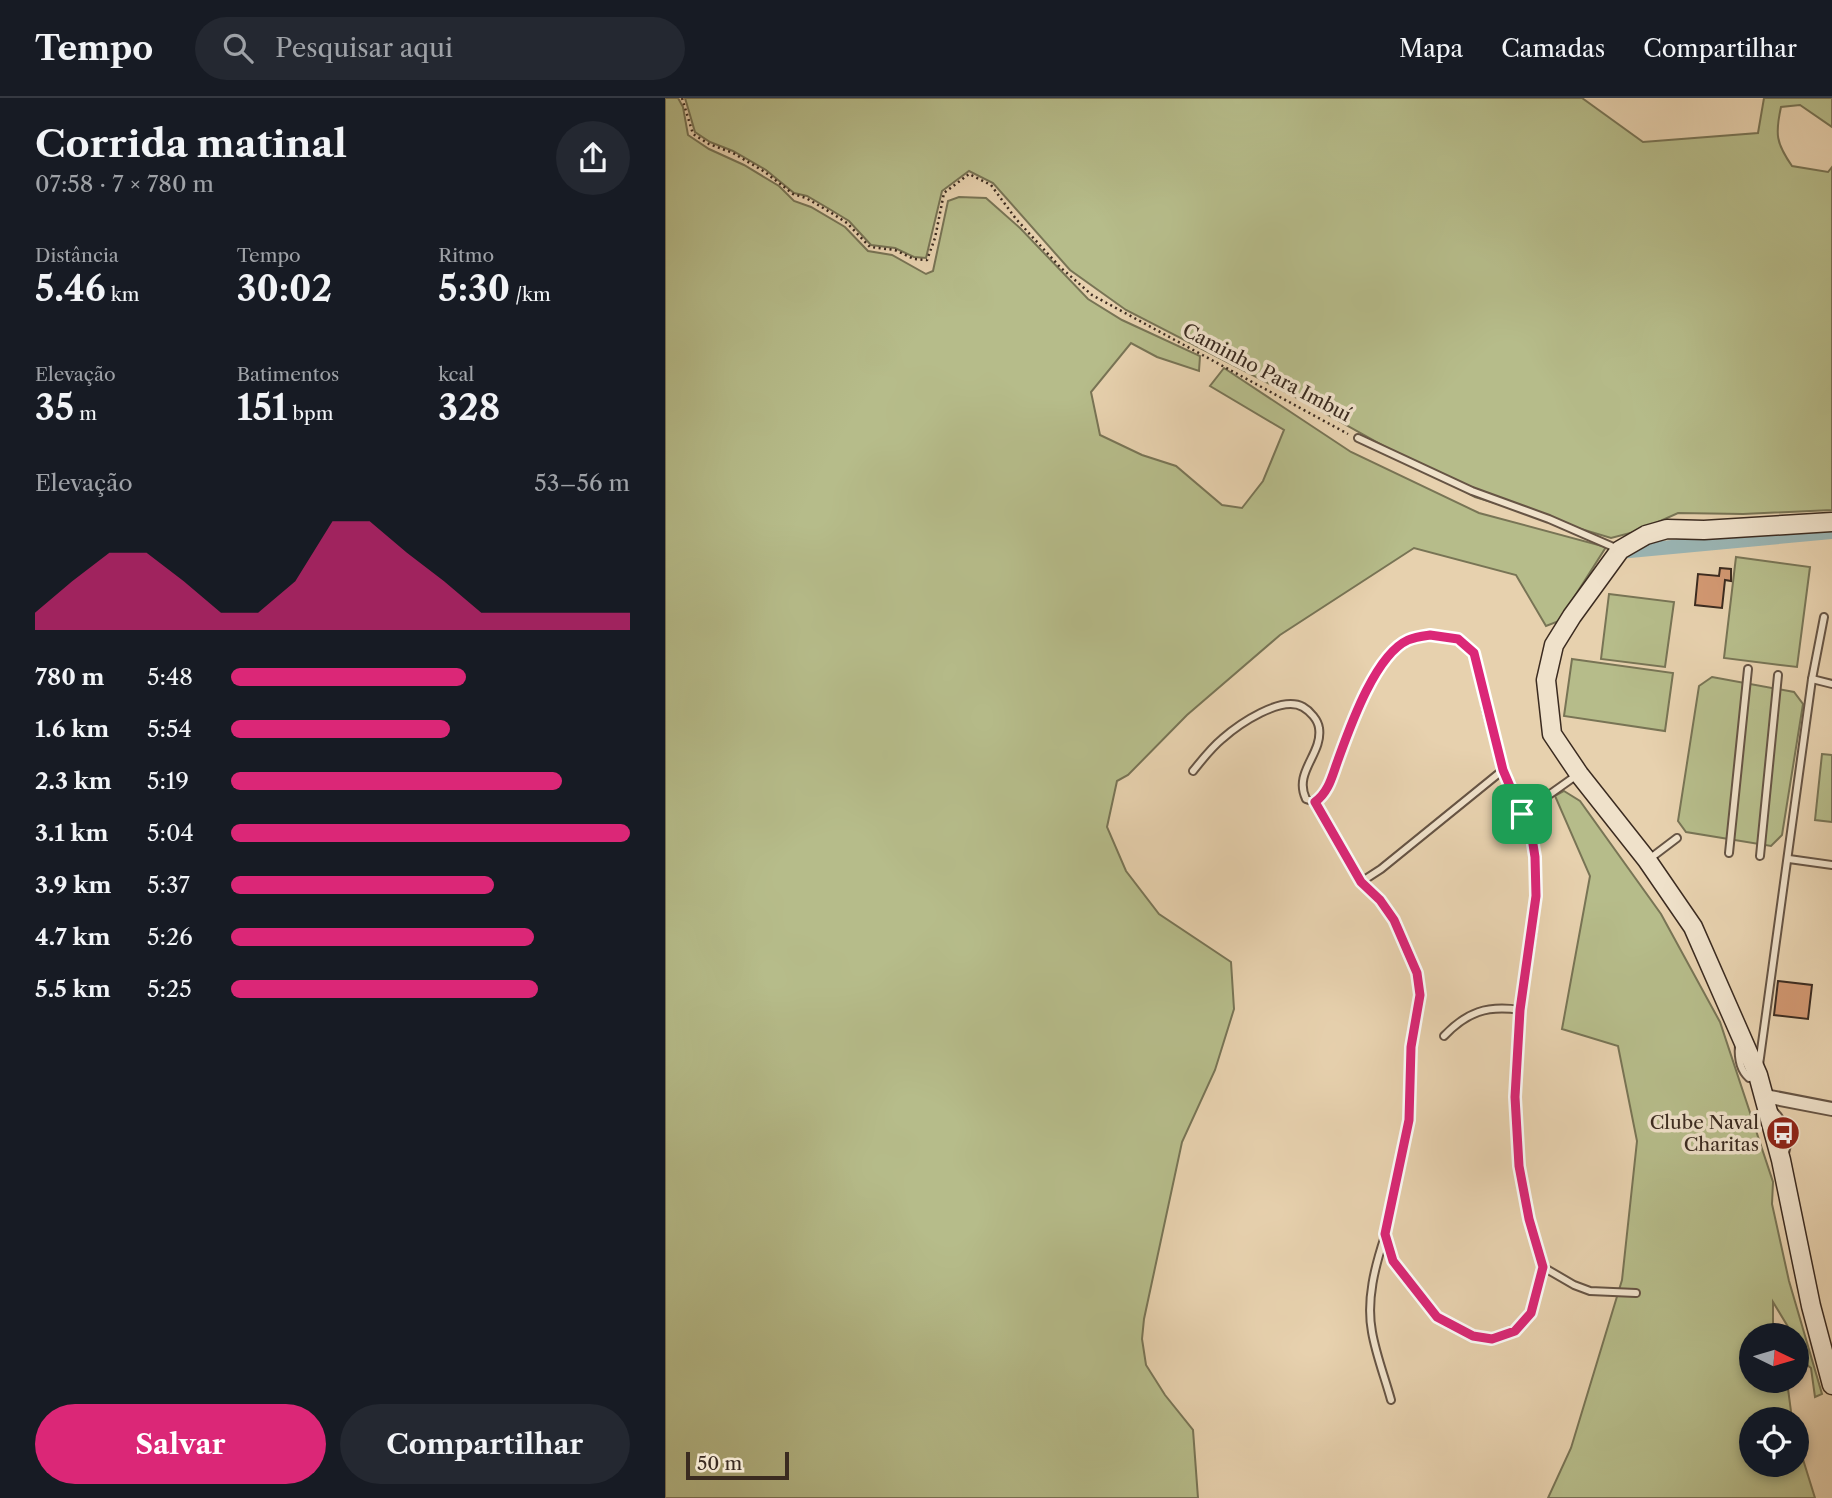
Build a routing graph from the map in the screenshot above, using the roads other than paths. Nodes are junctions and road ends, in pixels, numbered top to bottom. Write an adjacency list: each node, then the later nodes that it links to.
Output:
1 (1357, 438): 3 (lane, Caminho Para Imbuí)
2 (1832, 522): 3 (street)
3 (1620, 550): 11 (street)
4 (1824, 617): 7 (lane)
5 (1748, 669): 15 (lane)
6 (1778, 675): 16 (lane)
7 (1812, 679): 8 (lane); 17 (lane)
8 (1832, 684)
9 (1503, 770): 12 (lane); 13 (lane); 20 (lane)
10 (1193, 771): 12 (lane)
11 (1579, 774): 13 (lane); 18 (street)
12 (1315, 802): 20 (lane)
13 (1522, 814): 21 (lane)
14 (1677, 838): 18 (lane)
15 (1729, 853)
16 (1760, 856)
17 (1789, 859): 19 (lane); 23 (lane)
18 (1647, 860): 23 (street)
19 (1832, 865)
20 (1361, 882): 26 (lane)
21 (1520, 1010): 22 (lane); 27 (lane)
22 (1444, 1036)
23 (1758, 1075): 24 (street)
24 (1767, 1101): 25 (street); 29 (street)
25 (1832, 1109)
26 (1385, 1234): 27 (lane); 30 (lane)
27 (1543, 1267): 28 (lane)
28 (1636, 1293)
29 (1832, 1385)
30 (1391, 1400)

